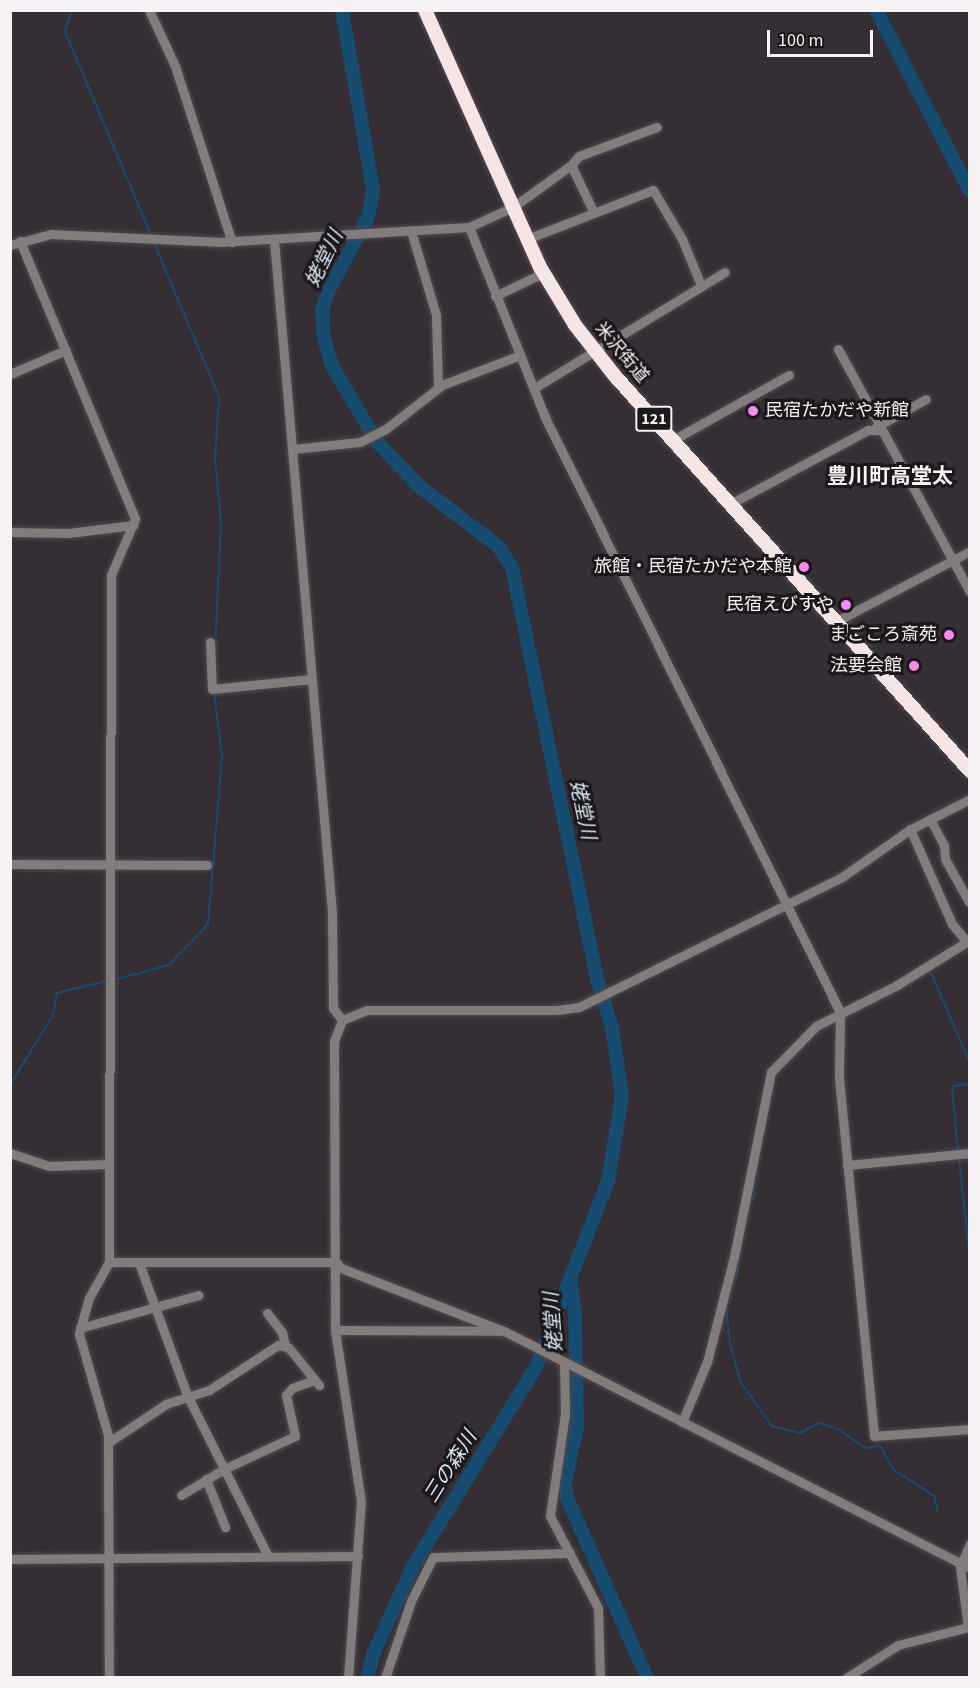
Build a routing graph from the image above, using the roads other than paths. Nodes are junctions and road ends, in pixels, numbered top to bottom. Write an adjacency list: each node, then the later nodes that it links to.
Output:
1 (149, 10): 11 (street)
2 (425, 10): 5 (highway, 米沢街道 / 121)
3 (657, 127): 4 (street)
4 (571, 165): 5 (street); 6 (street)
5 (513, 207): 7 (street); 9 (highway, 米沢街道 / 121)
6 (594, 213): 9 (street); 15 (street)
7 (469, 227): 8 (street); 16 (street)
8 (411, 231): 10 (street); 23 (street)
9 (527, 239): 14 (highway, 米沢街道 / 121)
10 (274, 240): 11 (street); 28 (street)
11 (232, 242): 12 (street)
12 (15, 243): 18 (street)
13 (725, 272): 15 (street)
14 (543, 273): 16 (street); 19 (highway, 米沢街道 / 121)
15 (701, 285): 19 (street)
16 (495, 296): 20 (street)
17 (838, 349): 26 (street)
18 (66, 350): 21 (street); 30 (street)
19 (595, 351): 24 (street); 27 (highway, 米沢街道 / 121)
20 (520, 355): 23 (street); 24 (street)
21 (10, 374)
22 (789, 375): 27 (street)
23 (438, 388): 28 (street)
24 (534, 388): 46 (street)
25 (926, 399): 26 (street)
26 (877, 427): 29 (street); 33 (street)
27 (673, 440): 29 (highway, 米沢街道 / 121)
28 (293, 449): 37 (street)
29 (730, 504): 35 (highway, 米沢街道 / 121)
30 (134, 525): 31 (street); 43 (street)
31 (10, 532)
32 (969, 551): 33 (street)
33 (954, 559): 34 (street); 35 (street)
34 (969, 592)
35 (835, 622): 38 (highway, 米沢街道 / 121)
36 (210, 642): 37 (street)
37 (312, 679): 49 (street)
38 (969, 771)
39 (969, 799): 40 (street)
40 (930, 819): 41 (street); 45 (street)
41 (910, 829): 46 (street); 47 (street)
42 (10, 864): 43 (street)
43 (110, 864): 44 (street); 52 (street)
44 (207, 865)
45 (969, 902)
46 (786, 903): 48 (street); 49 (street)
47 (968, 941): 48 (street)
48 (840, 1012): 53 (street); 66 (street)
49 (342, 1020): 55 (street)
50 (10, 1153): 52 (street)
51 (969, 1153): 53 (street)
52 (108, 1164): 54 (street)
53 (847, 1165): 67 (street)
54 (109, 1262): 56 (street); 60 (street)
55 (336, 1262): 56 (street); 61 (street); 62 (street)
56 (139, 1263): 58 (street)
57 (199, 1295): 58 (street)
58 (153, 1307): 60 (street); 65 (street)
59 (267, 1313): 63 (street)
60 (80, 1328): 68 (street)
61 (335, 1330): 62 (street); 76 (street)
62 (502, 1330): 64 (street)
63 (285, 1345): 65 (street); 69 (street)
64 (563, 1361): 66 (street); 74 (street)
65 (187, 1395): 68 (street); 69 (street)
66 (682, 1422): 79 (street)
67 (969, 1429)
68 (108, 1442): 77 (street)
69 (224, 1469): 70 (street); 75 (street)
70 (206, 1479): 71 (street); 72 (street)
71 (181, 1495)
72 (225, 1527)
73 (969, 1544): 79 (street)
74 (570, 1553): 83 (street); 84 (street)
75 (268, 1556): 76 (street); 77 (street)
76 (358, 1556): 82 (street)
77 (109, 1558): 78 (street); 81 (street)
78 (10, 1559)
79 (960, 1563): 80 (street); 85 (street)
80 (969, 1568)
81 (109, 1677)
82 (348, 1677)
83 (385, 1677)
84 (600, 1677)
85 (846, 1677)

